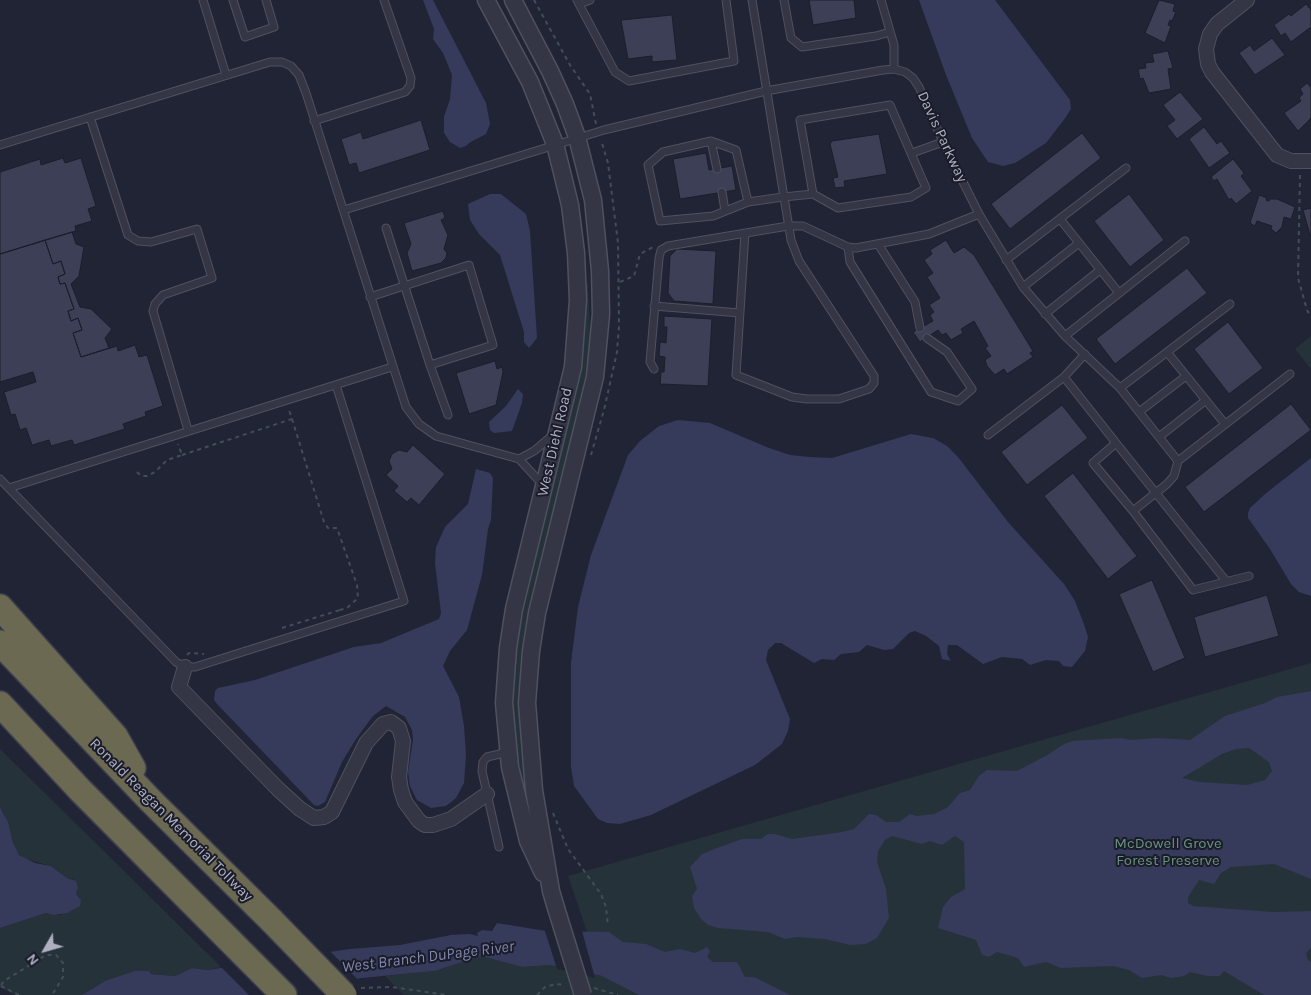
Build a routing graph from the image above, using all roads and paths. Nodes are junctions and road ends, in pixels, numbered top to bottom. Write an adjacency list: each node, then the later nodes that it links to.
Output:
1 (203, 0): 17 (lane)
2 (233, 0): 3 (lane)
3 (266, 0)
4 (384, 0): 21 (lane)
5 (486, 0): 25 (street, West Diehl Road)
6 (513, 0): 22 (street, West Diehl Road)
7 (534, 0): 19 (path)
8 (590, 0): 14 (lane)
9 (726, 0): 14 (lane)
10 (752, 0): 18 (lane)
11 (784, 0): 15 (lane)
12 (881, 0): 15 (lane)
13 (1248, 0): 29 (street)
14 (578, 2)
15 (890, 32): 16 (lane)
16 (894, 69): 18 (lane); 24 (lane, Davis Parkway)
17 (226, 75): 20 (lane); 21 (lane)
18 (766, 91): 22 (lane); 34 (lane)
19 (593, 113)
20 (90, 117): 26 (lane); 79 (lane)
21 (314, 122): 36 (lane)
22 (576, 137): 25 (lane); 112 (street, West Diehl Road)
23 (712, 141): 31 (lane); 35 (lane); 37 (lane)
24 (943, 142): 27 (lane); 38 (lane, Davis Parkway)
25 (555, 144): 36 (lane); 80 (street, West Diehl Road)
26 (0, 145)
27 (912, 153): 33 (lane); 33 (lane)
28 (607, 158): 50 (path)
29 (1306, 162): 59 (path)
30 (1126, 168): 39 (lane)
31 (717, 169)
32 (722, 192): 37 (lane)
33 (813, 194): 34 (lane)
34 (783, 197): 35 (lane); 40 (lane)
35 (748, 202): 37 (lane)
36 (344, 210): 54 (lane)
37 (726, 211)
38 (979, 214): 45 (lane); 48 (lane, Davis Parkway)
39 (1060, 219): 44 (lane); 48 (lane)
40 (788, 226): 42 (lane); 47 (lane); 57 (lane)
41 (386, 228): 52 (lane)
42 (745, 233): 56 (lane); 57 (lane)
43 (1185, 241): 53 (lane)
44 (1079, 243): 49 (lane); 51 (lane)
45 (878, 244): 47 (lane); 60 (lane)
46 (658, 247): 50 (path)
47 (848, 247): 62 (lane)
48 (1006, 260): 51 (lane, Davis Parkway)
49 (1100, 270): 53 (lane); 58 (lane)
50 (619, 282): 86 (path)
51 (1023, 287): 58 (lane, Davis Parkway)
52 (404, 288): 54 (lane); 65 (lane); 65 (lane)
53 (1119, 293): 61 (lane)
54 (370, 298): 66 (lane)
55 (1230, 304): 63 (lane)
56 (654, 306): 57 (lane); 67 (lane)
57 (740, 313)
58 (1045, 314): 61 (lane, Davis Parkway)
59 (1311, 317)
60 (920, 328)
61 (1065, 336): 64 (lane, Davis Parkway)
62 (927, 338)
63 (1167, 352): 69 (lane); 72 (lane)
64 (1085, 354): 70 (lane); 72 (lane, Davis Parkway)
65 (430, 365): 76 (lane)
66 (392, 367): 71 (lane); 87 (lane)
67 (654, 369)
68 (1290, 374): 78 (lane)
69 (1186, 376): 74 (lane); 75 (lane)
70 (1064, 377): 82 (lane); 84 (lane)
71 (336, 385): 73 (lane); 99 (lane)
72 (1120, 388): 75 (lane, Davis Parkway)
73 (286, 400): 77 (path); 79 (lane)
74 (1206, 400): 78 (lane); 83 (lane)
75 (1139, 412): 83 (lane, Davis Parkway)
76 (448, 415)
77 (292, 419): 85 (path); 98 (path)
78 (1225, 424): 88 (lane)
79 (188, 430): 81 (lane)
80 (559, 430): 87 (lane); 91 (street, West Diehl Road)
81 (175, 435): 85 (path); 92 (lane)
82 (988, 435)
83 (1159, 437): 88 (lane, Davis Parkway)
84 (1116, 443): 93 (lane); 94 (lane)
85 (182, 455): 89 (path)
86 (591, 456)
87 (519, 459): 91 (lane)
88 (1178, 461): 93 (lane)
89 (137, 472)
90 (0, 479): 92 (lane)
91 (544, 487): 106 (street, West Diehl Road)
92 (9, 488): 103 (lane)
93 (1156, 492): 94 (lane); 96 (lane)
94 (1133, 511): 96 (lane)
95 (1248, 576): 96 (lane)
96 (1226, 581)
97 (0, 607): 109 (highway)
98 (340, 610): 99 (path); 100 (path)
99 (343, 620): 103 (lane)
100 (277, 630)
101 (0, 643): 109 (highway, Ronald Reagan Memorial Tollway)
102 (205, 654): 103 (path)
103 (183, 666): 108 (street)
104 (0, 704): 107 (highway)
105 (0, 727): 107 (highway)
106 (508, 752): 108 (lane); 112 (street, West Diehl Road)
107 (80, 790): 120 (highway)
108 (487, 794): 111 (lane)
109 (151, 801): 117 (highway, Ronald Reagan Memorial Tollway, bridge)
110 (552, 811): 113 (path)
111 (499, 847)
112 (551, 890): 123 (street, West Diehl Road, bridge)
113 (608, 926)
114 (556, 984): 122 (path)
115 (0, 985): 118 (path); 119 (path)
116 (604, 989): 124 (path)
117 (348, 992): 121 (path)
118 (19, 995)
119 (52, 995)
120 (284, 995)
121 (447, 995)
122 (537, 995)
123 (583, 995)
124 (618, 995)

